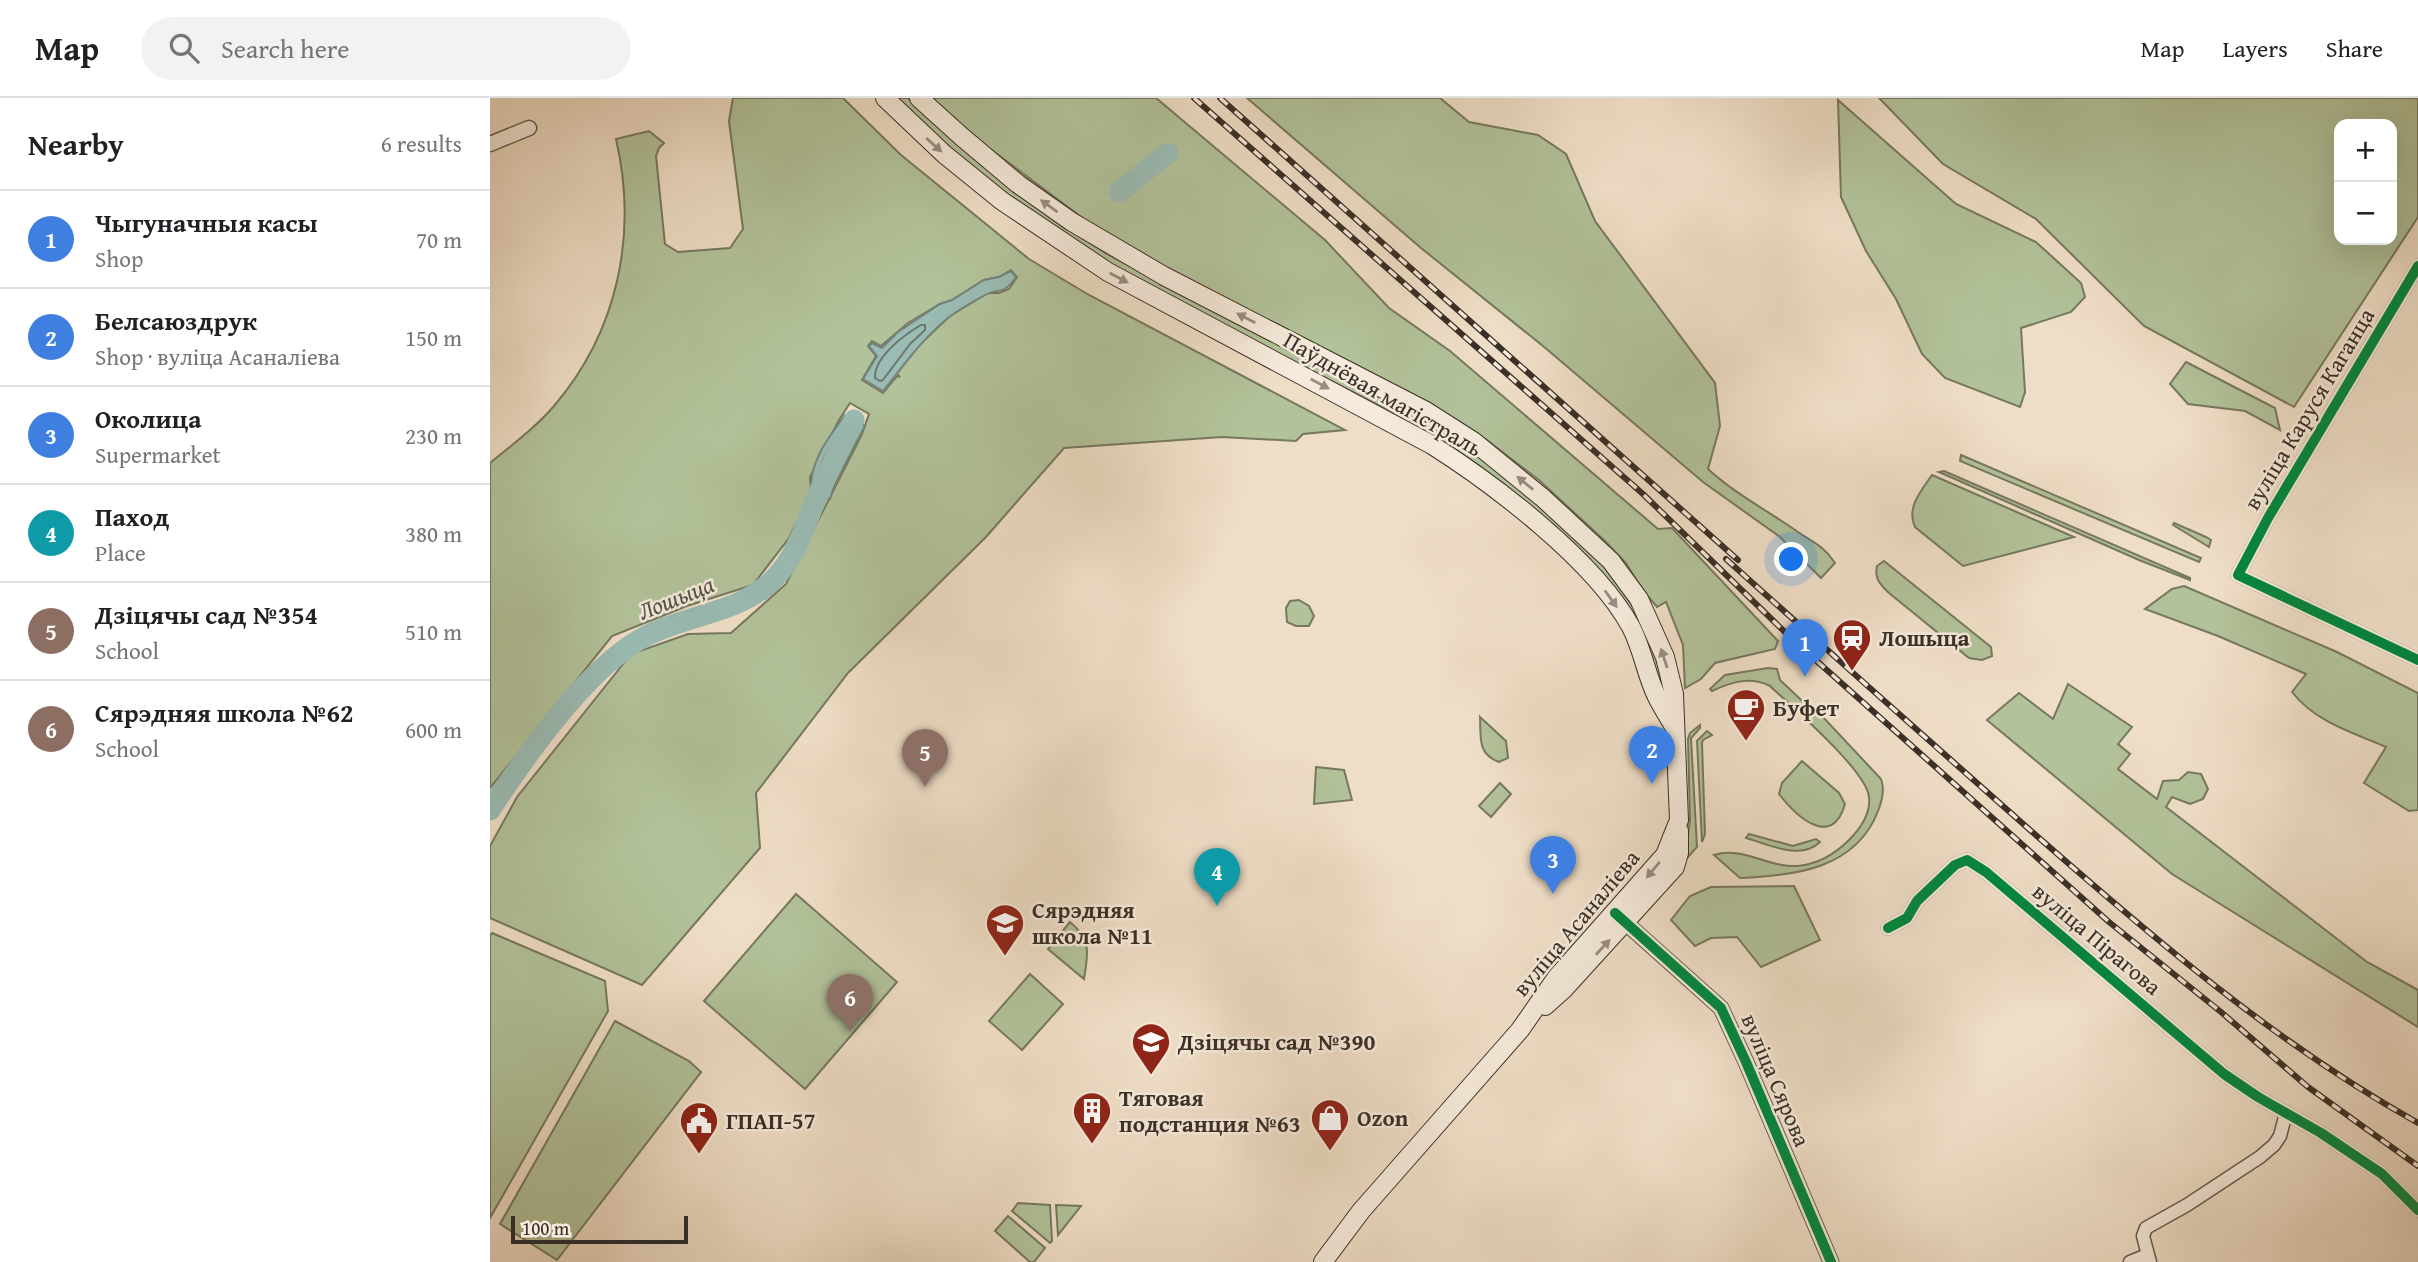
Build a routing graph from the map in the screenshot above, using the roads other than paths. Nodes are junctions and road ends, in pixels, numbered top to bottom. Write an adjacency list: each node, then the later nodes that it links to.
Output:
1 (885, 98): 7 (main road, Паўднёвая магістраль, one-way to 7)
2 (919, 98): 7 (main road, Паўднёвая магістраль, one-way to 2)
3 (529, 128): 4 (street)
4 (490, 144)
5 (2418, 266): 6 (street, вуліца Каруся Каганца)
6 (2418, 660)
7 (1673, 725): 8 (main road, вуліца Асаналіева)
8 (1620, 917): 13 (main road, вуліца Асаналіева); 14 (street, вуліца Сярова)
9 (1888, 928): 10 (street, вуліца Пірагова)
10 (2286, 1114): 11 (street); 12 (street)
11 (2418, 1210)
12 (2148, 1258): 15 (street)
13 (1323, 1262)
14 (1831, 1262)
15 (2130, 1262)

